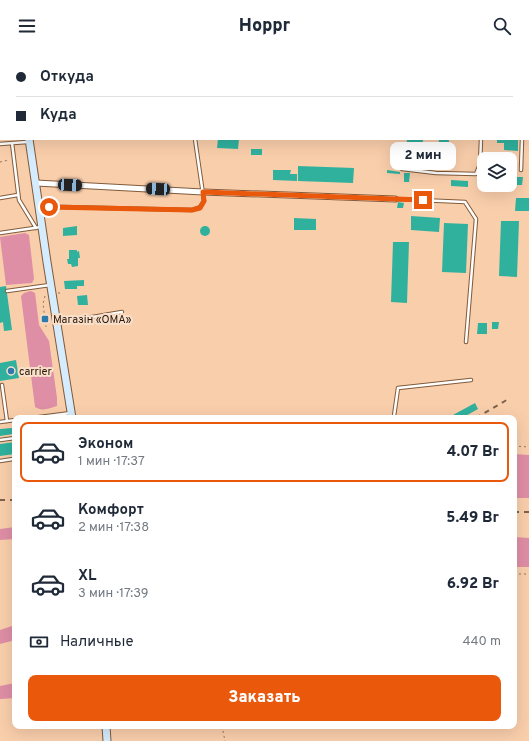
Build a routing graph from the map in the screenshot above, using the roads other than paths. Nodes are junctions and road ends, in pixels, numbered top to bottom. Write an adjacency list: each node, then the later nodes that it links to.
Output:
1 (29, 140): 5 (lane); 9 (main road)
2 (195, 140): 10 (lane)
3 (481, 140): 7 (lane)
4 (522, 140): 8 (lane)
5 (12, 143): 6 (lane); 11 (lane)
6 (0, 144)
7 (402, 168)
8 (521, 170)
9 (36, 183): 10 (street); 14 (main road)
10 (203, 192): 13 (street); 14 (lane)
11 (18, 195): 12 (lane); 15 (lane)
12 (0, 198)
13 (395, 199): 21 (lane)
14 (39, 207): 15 (main road)
15 (39, 227): 16 (lane); 17 (main road)
16 (0, 233)
17 (51, 284): 18 (lane); 20 (main road)
18 (7, 291)
19 (122, 312): 20 (lane)
20 (57, 323): 24 (main road)
21 (466, 342)
22 (471, 380): 25 (lane)
23 (2, 385): 26 (lane)
24 (72, 415)
25 (394, 415)
26 (7, 421): 27 (lane); 28 (lane)
27 (12, 421)
28 (0, 422)
29 (12, 438): 30 (lane)
30 (0, 440)
31 (12, 459): 32 (lane)
32 (0, 461)
33 (106, 729): 34 (main road)
34 (107, 741)

